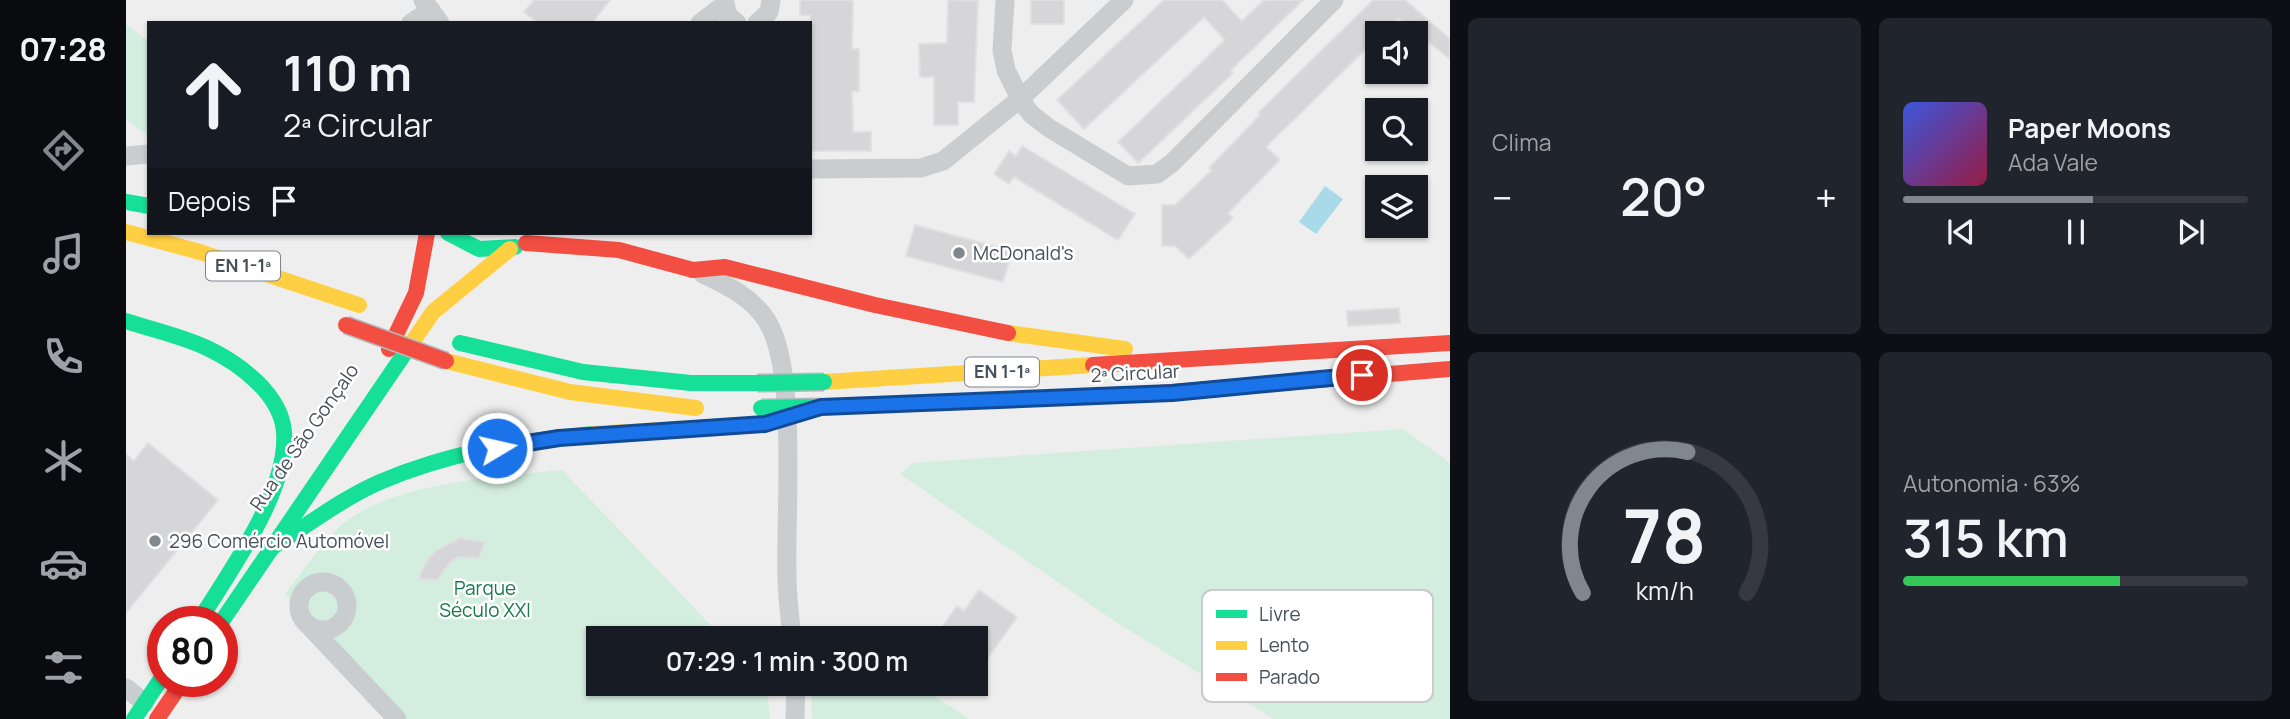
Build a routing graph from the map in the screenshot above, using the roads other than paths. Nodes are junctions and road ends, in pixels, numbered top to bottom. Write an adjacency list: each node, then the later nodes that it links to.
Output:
1 (1005, 0): 8 (street)
2 (1124, 0): 8 (street)
3 (1334, 0): 8 (street)
4 (431, 11): 6 (street)
5 (729, 14): 7 (street)
6 (414, 21)
7 (706, 21)
8 (1020, 99): 11 (street)
9 (147, 154): 10 (street)
10 (126, 156)
11 (812, 169)
12 (126, 202): 13 (main road)
13 (147, 206)
14 (126, 232): 26 (main road, 2ª Circular / EN 1-1ª, bridge)
15 (428, 235): 33 (main road, Rua de São Gonçalo)
16 (451, 235): 20 (main road)
17 (538, 235): 19 (main road)
18 (599, 235): 21 (main road)
19 (526, 243): 20 (main road); 21 (main road)
20 (510, 249): 31 (main road, Rua de São Gonçalo)
21 (619, 250): 22 (main road)
22 (692, 270): 26 (main road); 36 (street)
23 (126, 321): 32 (main road)
24 (339, 323): 29 (main road, bridge)
25 (1450, 343): 26 (main road, 2ª Circular / EN 1-1ª)
26 (1180, 361)
27 (1450, 369): 28 (main road, 2ª Circular / EN 1-1ª)
28 (821, 407): 30 (main road, EN 1-1ª, bridge); 31 (main road, bridge)
29 (711, 408)
30 (755, 408)
31 (271, 548): 34 (main road, Rua de São Gonçalo)
32 (208, 606)
33 (211, 606)
34 (232, 606)
35 (339, 625): 37 (street); 37 (street); 38 (street)
36 (791, 626)
37 (311, 628): 38 (street)
38 (342, 659): 44 (street)
39 (126, 688): 42 (street)
40 (796, 696): 45 (street)
41 (172, 697): 43 (main road)
42 (139, 711)
43 (157, 719)
44 (397, 719)
45 (795, 719)

